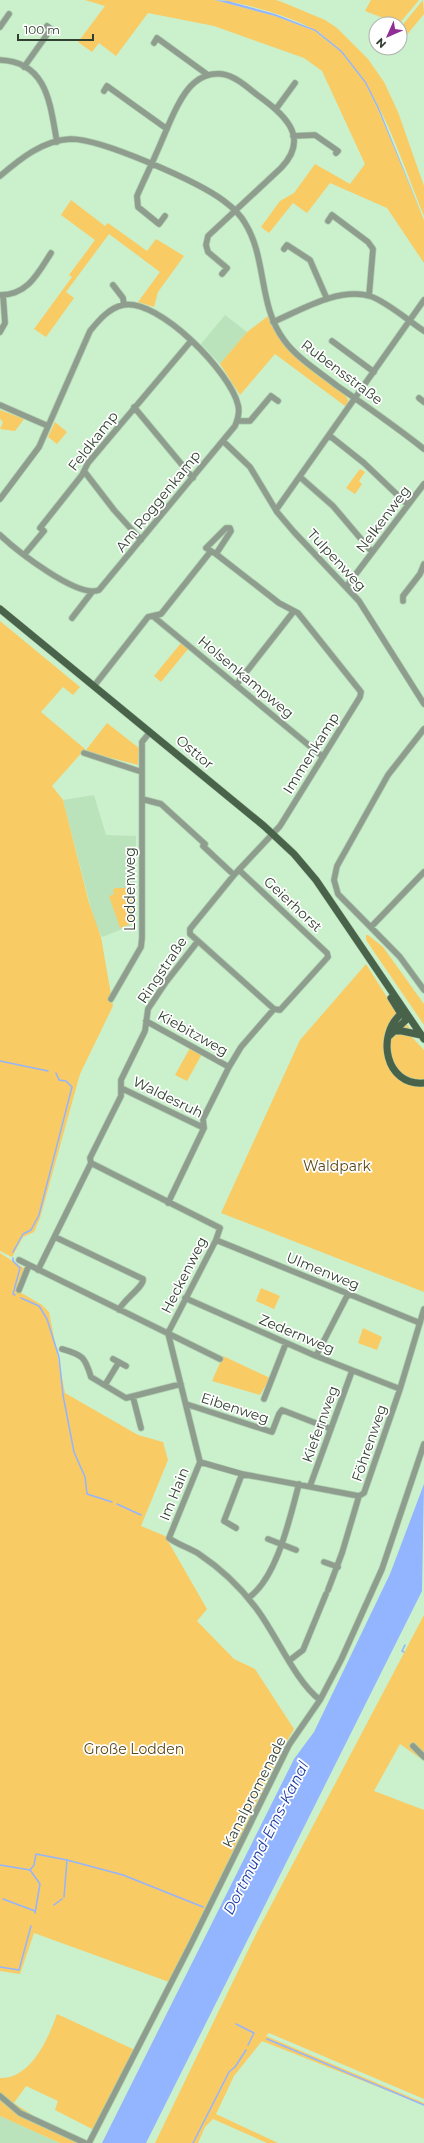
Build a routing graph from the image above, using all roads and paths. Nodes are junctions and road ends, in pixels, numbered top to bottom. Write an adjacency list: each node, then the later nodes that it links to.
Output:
1 (9, 14): 3 (street)
2 (48, 26): 6 (street)
3 (0, 27)
4 (154, 43): 7 (street)
5 (0, 60): 6 (street)
6 (24, 67): 13 (street)
7 (208, 75): 10 (street); 11 (street)
8 (295, 83): 10 (street)
9 (104, 91): 11 (street)
10 (276, 109): 12 (street)
11 (167, 129): 15 (street)
12 (293, 136): 14 (street); 17 (street)
13 (56, 142): 15 (street, Rubensstraße); 16 (street, Rubensstraße)
14 (336, 153)
15 (151, 165): 17 (street, Rubensstraße); 18 (street)
16 (0, 176)
17 (235, 210): 22 (street); 30 (street, Rubensstraße)
18 (165, 216)
19 (328, 221): 25 (street)
20 (284, 249): 26 (street)
21 (51, 253): 24 (street)
22 (222, 274)
23 (113, 285): 28 (street)
24 (2, 295): 32 (street)
25 (369, 296): 26 (street); 29 (street)
26 (327, 299): 30 (street)
27 (424, 300): 29 (street)
28 (124, 305): 33 (street); 43 (street)
29 (410, 321): 31 (street); 35 (street)
30 (273, 322): 37 (street, Rubensstraße)
31 (424, 331)
32 (0, 332)
33 (191, 341): 41 (street, Feldkamp); 42 (street)
34 (332, 341): 35 (street)
35 (374, 372): 37 (street)
36 (419, 398): 39 (street)
37 (355, 399): 44 (street); 46 (street, Rubensstraße)
38 (278, 401): 42 (street)
39 (424, 402)
40 (0, 404): 43 (street)
41 (134, 408): 47 (street, Feldkamp); 49 (street)
42 (237, 420): 45 (street, Am Roggenkamp)
43 (48, 426): 51 (street)
44 (330, 436): 48 (street); 52 (street)
45 (223, 441): 49 (street, Am Roggenkamp); 53 (street, Tulpenweg)
46 (424, 449)
47 (84, 471): 55 (street); 57 (street, Feldkamp)
48 (300, 477): 53 (street); 56 (street)
49 (193, 478): 55 (street, Am Roggenkamp)
50 (424, 484): 52 (street, Nelkenweg)
51 (0, 498)
52 (408, 505): 56 (street, Nelkenweg)
53 (276, 510): 59 (street, Tulpenweg)
54 (0, 535): 57 (street)
55 (142, 540): 60 (street, Am Roggenkamp)
56 (372, 552): 59 (street, Nelkenweg)
57 (24, 555): 60 (street)
58 (424, 564): 61 (street)
59 (346, 587): 68 (street, Tulpenweg)
60 (92, 592): 65 (street, Am Roggenkamp)
61 (403, 601)
62 (0, 609): 67 (main road, Osttor)
63 (294, 611): 64 (street); 66 (street); 72 (street, Immenkamp)
64 (154, 617): 66 (street, Holsenkampweg); 67 (street)
65 (72, 618)
66 (236, 685): 72 (street, Holsenkampweg)
67 (94, 686): 70 (main road, Osttor)
68 (424, 704)
69 (424, 729): 79 (street)
70 (150, 732): 73 (street, Loddenweg); 75 (main road, Osttor)
71 (84, 752): 73 (street)
72 (323, 757): 75 (street, Immenkamp)
73 (142, 772): 74 (street, Loddenweg)
74 (142, 799): 78 (street); 82 (street, Loddenweg)
75 (272, 834): 76 (street, Ringstraße); 84 (main road, Osttor)
76 (239, 870): 78 (street, Ringstraße); 83 (street, Geierhorst)
77 (424, 872): 79 (street)
78 (234, 875): 80 (street, Ringstraße)
79 (371, 927): 81 (street)
80 (198, 941): 83 (street); 85 (street, Ringstraße)
81 (424, 990)
82 (111, 999)
83 (274, 1009): 89 (street)
84 (405, 1016): 86 (main road); 87 (main road); 88 (main road, Osttor)
85 (146, 1021): 89 (street, Kiebitzweg); 91 (street, Ringstraße)
86 (393, 1031): 87 (main road); 88 (main road)
87 (387, 1037): 90 (main road)
88 (422, 1037)
89 (229, 1067): 92 (street)
90 (424, 1083)
91 (121, 1088): 92 (street, Waldesruh); 93 (street, Ringstraße)
92 (204, 1128): 94 (street)
93 (91, 1164): 94 (street); 95 (street, Ringstraße)
94 (168, 1203): 96 (street, Heckenweg)
95 (55, 1237): 99 (street, Ringstraße); 104 (street)
96 (216, 1240): 101 (street, Ulmenweg); 102 (street, Heckenweg)
97 (19, 1260): 98 (street)
98 (29, 1265): 99 (street); 100 (street)
99 (38, 1270): 104 (street)
100 (19, 1290)
101 (348, 1294): 105 (street, Ulmenweg); 109 (street)
102 (185, 1298): 106 (street, Heckenweg); 107 (street, Zedernweg)
103 (424, 1309): 105 (street, Föhrenweg)
104 (119, 1310): 106 (street)
105 (420, 1323): 117 (street, Föhrenweg)
106 (168, 1333): 111 (street); 115 (street, Im Hain)
107 (286, 1343): 109 (street, Zedernweg); 119 (street)
108 (62, 1349): 116 (street)
109 (316, 1356): 114 (street, Zedernweg)
110 (113, 1359): 112 (street)
111 (220, 1359)
112 (119, 1362): 113 (street); 116 (street)
113 (126, 1366)
114 (352, 1371): 117 (street, Zedernweg); 122 (street, Kiefernweg)
115 (181, 1384): 118 (street); 120 (street, Im Hain)
116 (105, 1386): 118 (street)
117 (400, 1389): 128 (street, Föhrenweg)
118 (133, 1397): 121 (street)
119 (264, 1399)
120 (186, 1404): 122 (street, Eibenweg); 124 (street, Im Hain)
121 (141, 1428)
122 (331, 1428): 127 (street, Kiefernweg)
123 (424, 1444): 137 (street, Kanalpromenade)
124 (200, 1462): 125 (street, Föhrenweg); 135 (street, Im Hain)
125 (242, 1474): 126 (street, Föhrenweg); 129 (street)
126 (299, 1484): 127 (street, Föhrenweg); 131 (street)
127 (310, 1486): 128 (street, Föhrenweg)
128 (359, 1496): 134 (street)
129 (236, 1528)
130 (268, 1539): 131 (street)
131 (282, 1544): 132 (street); 135 (street)
132 (296, 1550)
133 (324, 1562): 134 (street)
134 (338, 1567): 136 (street)
135 (248, 1598): 136 (street, Im Hain)
136 (290, 1660): 137 (street, Im Hain)
137 (320, 1700): 142 (street, Kanalpromenade)
138 (413, 1746): 139 (street)
139 (424, 1757)
140 (0, 2096): 141 (street)
141 (85, 2143)
142 (89, 2143)

